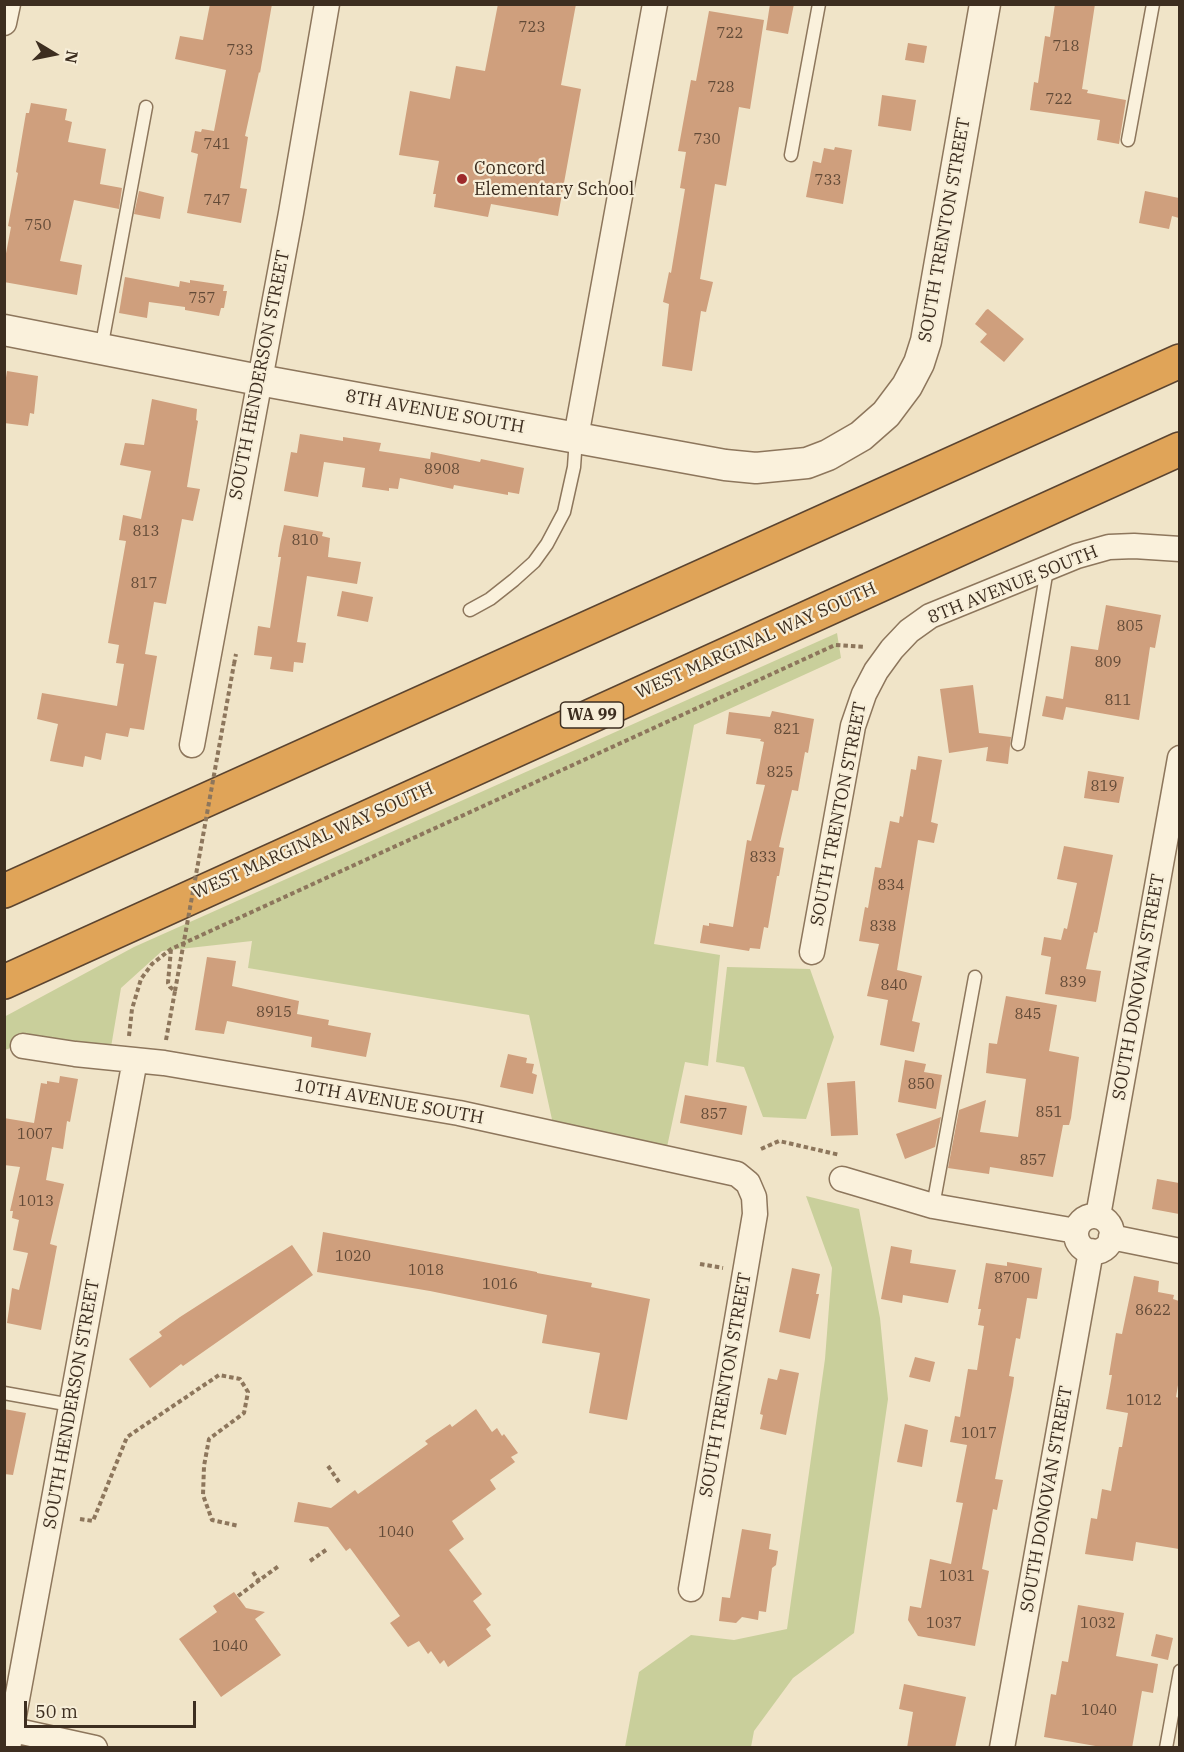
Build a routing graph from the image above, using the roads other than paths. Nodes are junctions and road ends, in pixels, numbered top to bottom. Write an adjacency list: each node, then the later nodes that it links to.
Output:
1 (8, 4): 7 (street)
2 (327, 4): 14 (street, SOUTH HENDERSON STREET)
3 (655, 4): 16 (street)
4 (819, 4): 10 (lane)
5 (985, 4): 15 (street, SOUTH TRENTON STREET)
6 (1153, 4): 9 (lane)
7 (4, 23)
8 (146, 107): 12 (lane)
9 (1128, 140)
10 (791, 155)
11 (4, 330): 12 (street, 8TH AVENUE SOUTH)
12 (101, 349): 14 (street, 8TH AVENUE SOUTH)
13 (1179, 361): 25 (highway)
14 (259, 380): 16 (street, 8TH AVENUE SOUTH); 23 (street, SOUTH HENDERSON STREET)
15 (861, 436): 16 (street, 8TH AVENUE SOUTH)
16 (576, 437): 20 (lane)
17 (1179, 449): 28 (highway, WEST MARGINAL WAY SOUTH / WA 99)
18 (1179, 549): 19 (street, 8TH AVENUE SOUTH)
19 (1047, 569): 21 (street, 8TH AVENUE SOUTH); 22 (lane)
20 (470, 610)
21 (881, 649): 26 (street, SOUTH TRENTON STREET)
22 (1018, 744)
23 (192, 745)
24 (1179, 758): 34 (street, SOUTH DONOVAN STREET)
25 (4, 891)
26 (812, 952)
27 (975, 976): 33 (lane)
28 (4, 982)
29 (23, 1046): 30 (street, 10TH AVENUE SOUTH)
30 (135, 1060): 32 (street, 10TH AVENUE SOUTH); 40 (street, SOUTH HENDERSON STREET)
31 (844, 1168): 33 (street)
32 (748, 1183): 41 (street, SOUTH TRENTON STREET)
33 (933, 1206): 35 (street)
34 (1098, 1216): 35 (street); 36 (street)
35 (1076, 1231): 37 (street)
36 (1111, 1237): 37 (street); 38 (street)
37 (1091, 1251): 45 (street, SOUTH DONOVAN STREET)
38 (1179, 1251)
39 (4, 1393): 40 (lane)
40 (71, 1405): 43 (street, SOUTH HENDERSON STREET)
41 (691, 1588)
42 (1179, 1671): 46 (lane)
43 (8, 1735): 44 (street)
44 (95, 1748)
45 (1002, 1748)
46 (1166, 1748)

